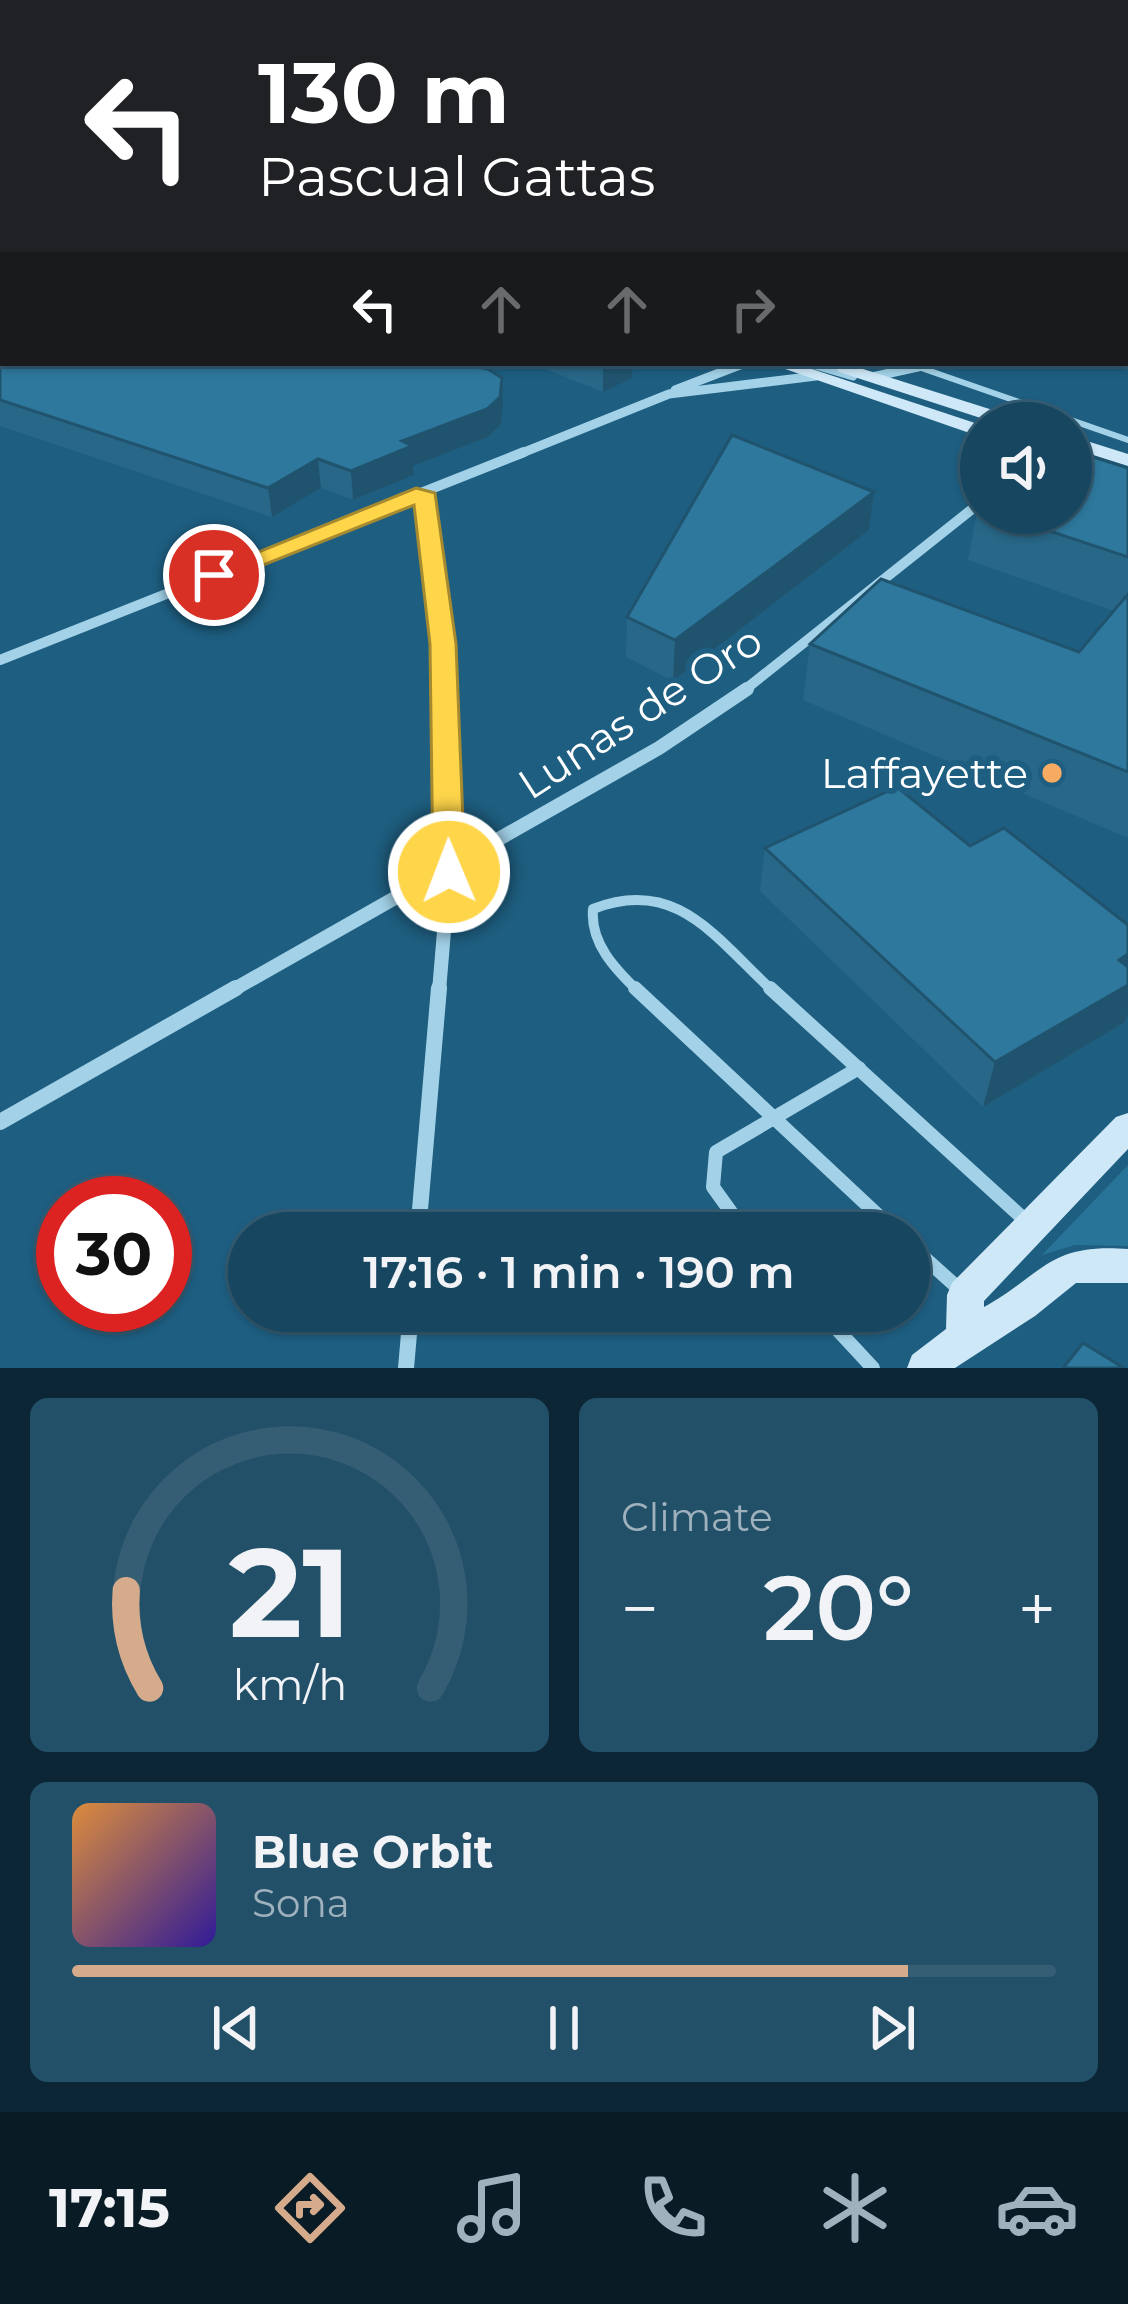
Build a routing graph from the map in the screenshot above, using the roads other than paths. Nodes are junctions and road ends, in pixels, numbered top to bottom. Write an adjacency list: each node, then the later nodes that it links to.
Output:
1 (736, 366): 8 (street)
2 (916, 366): 5 (lane)
3 (928, 366): 5 (street)
4 (818, 367): 6 (main road); 7 (street); 8 (street); 10 (main road)
5 (922, 368): 6 (street); 11 (lane)
6 (872, 377): 7 (main road)
7 (907, 388): 9 (main road)
8 (669, 394): 16 (street)
9 (960, 405)
10 (960, 423)
11 (1128, 440)
12 (1092, 449): 13 (main road)
13 (1128, 460)
14 (1092, 468): 15 (main road)
15 (1128, 481)
16 (424, 493): 18 (street); 19 (street)
17 (960, 519): 19 (street, Lunas de Oro)
18 (0, 660)
19 (449, 872): 22 (street, Lunas de Oro); 24 (street)
20 (859, 1068): 21 (lane); 21 (lane); 27 (lane)
21 (771, 1118): 25 (lane); 26 (lane)
22 (0, 1122)
23 (1128, 1126): 27 (main road)
24 (420, 1212)
25 (726, 1212)
26 (875, 1212)
27 (1031, 1226): 30 (main road)
28 (1128, 1266): 30 (main road)
29 (930, 1270): 30 (lane)
30 (965, 1314): 35 (main road)
31 (409, 1332): 33 (street)
32 (840, 1332): 34 (lane)
33 (406, 1368)
34 (873, 1368)
35 (926, 1368)

